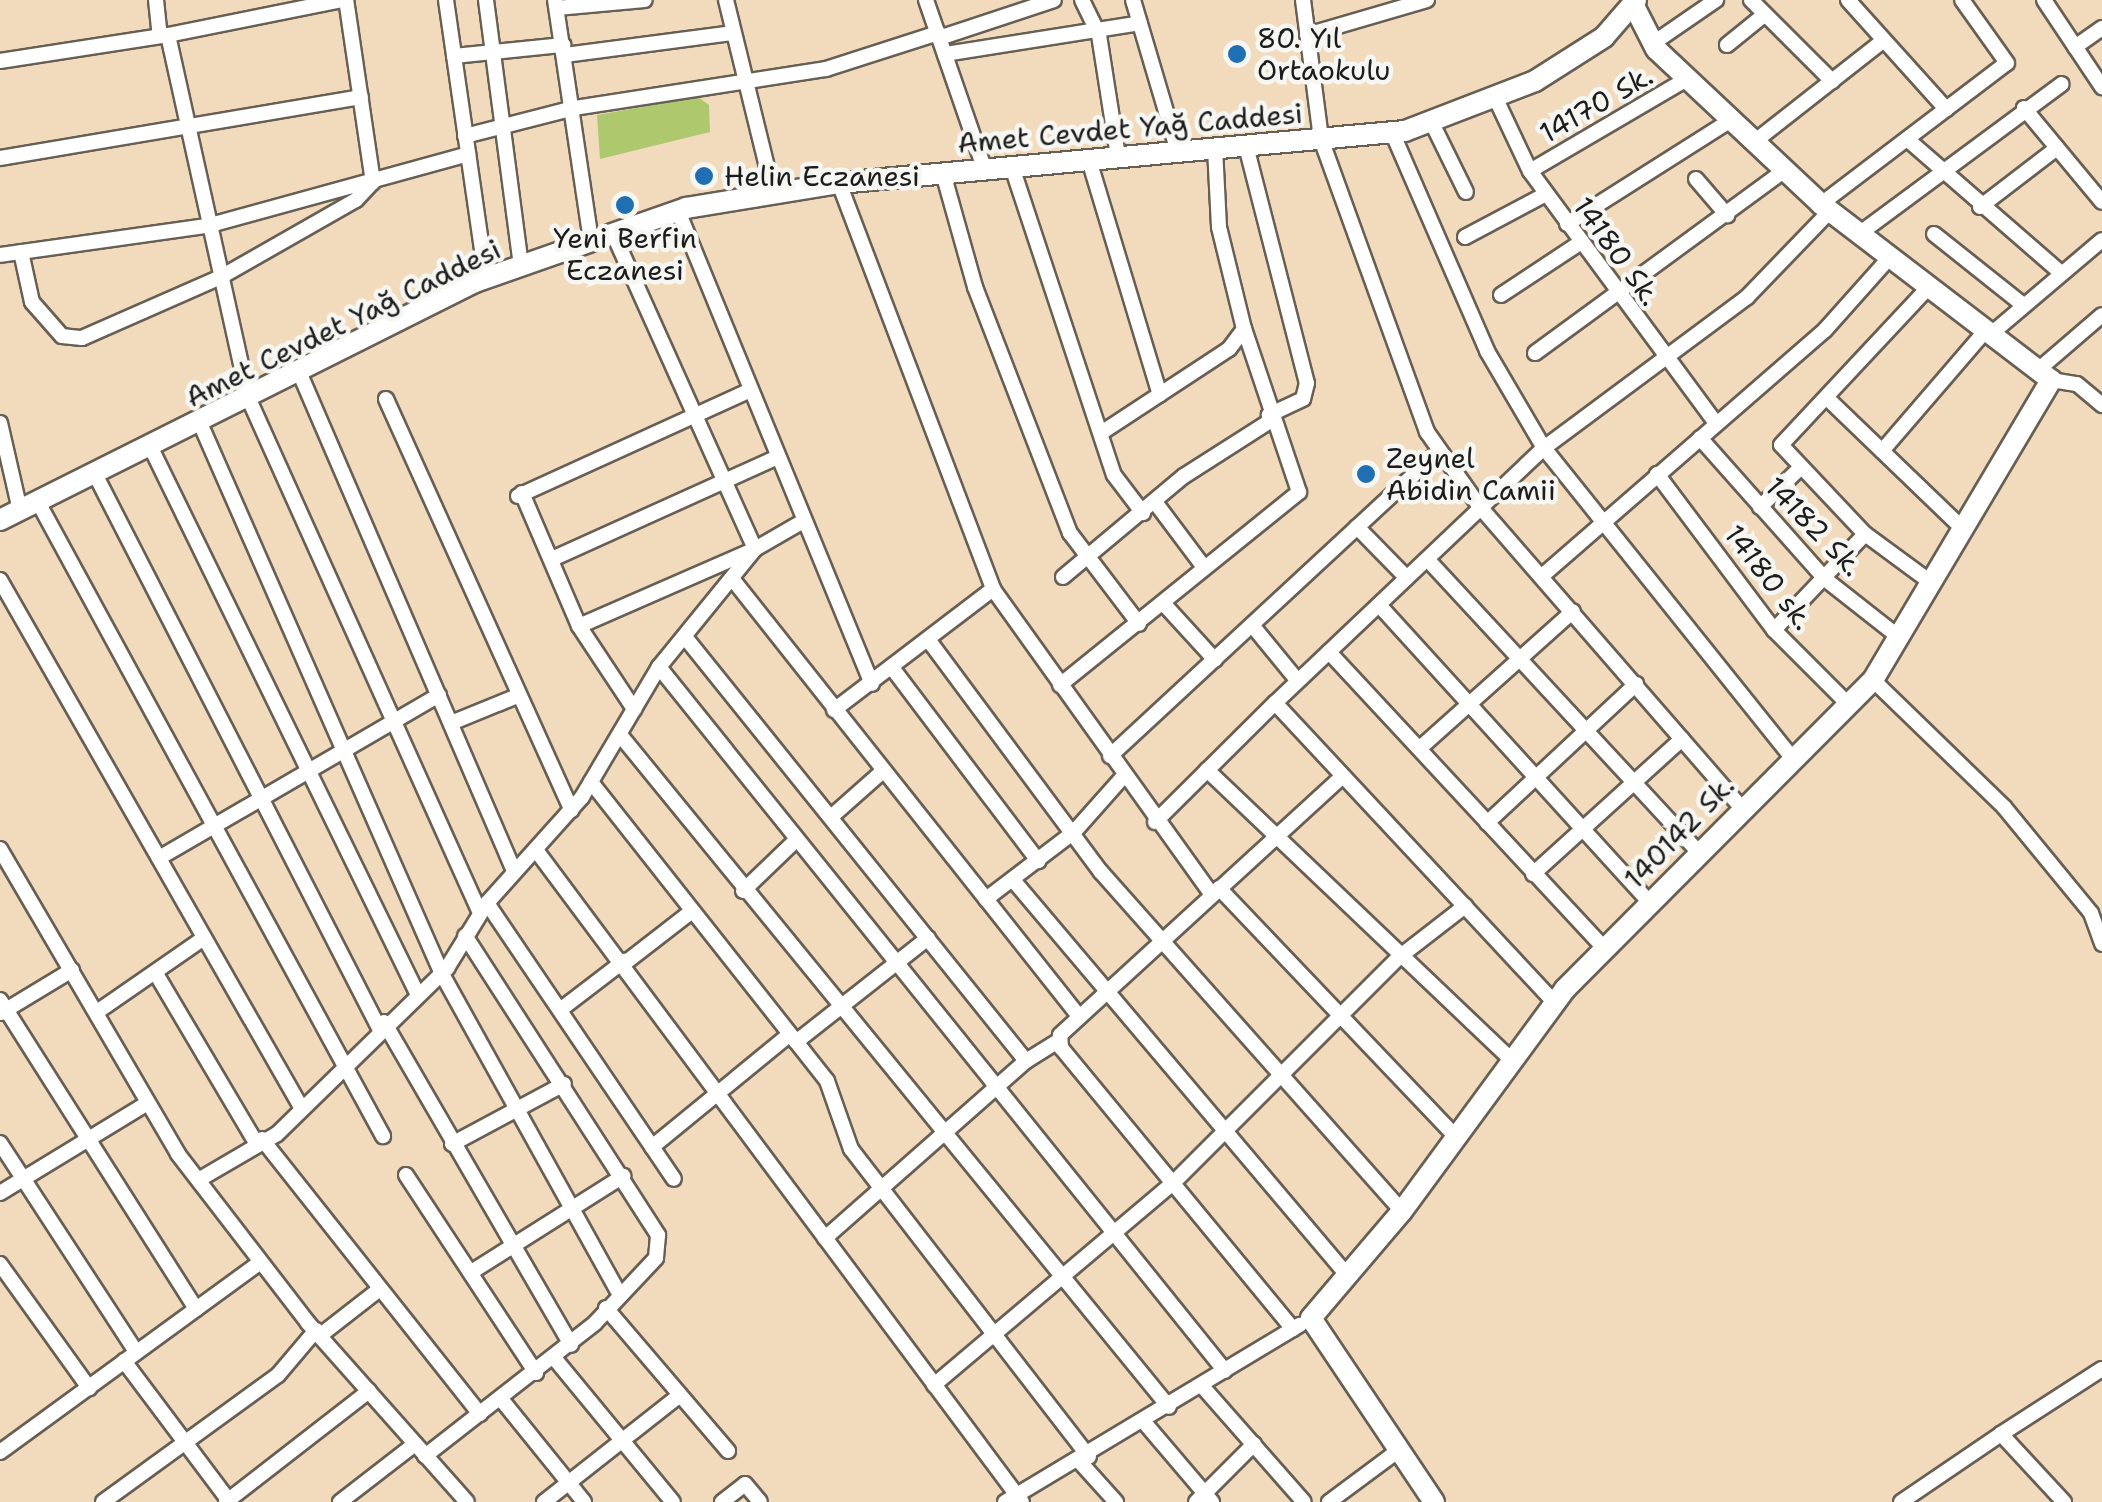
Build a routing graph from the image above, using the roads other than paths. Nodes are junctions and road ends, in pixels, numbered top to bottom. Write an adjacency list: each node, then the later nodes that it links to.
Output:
1 (156, 0): 27 (street)
2 (252, 0): 22 (street)
3 (344, 0): 22 (street); 44 (street)
4 (446, 0): 37 (street)
5 (486, 0): 35 (street)
6 (644, 0): 19 (street)
7 (726, 0): 25 (street)
8 (926, 0): 29 (street)
9 (1054, 0): 29 (street)
10 (1082, 0): 28 (street)
11 (1133, 0): 23 (street)
12 (1303, 0): 26 (street)
13 (1716, 0): 31 (street)
14 (1751, 0): 21 (street)
15 (1848, 0): 30 (street)
16 (1962, 0): 48 (street)
17 (2044, 0): 33 (street)
18 (1418, 3): 26 (street)
19 (556, 4): 34 (street)
20 (1635, 4): 31 (main road); 45 (main road, Amet Cevdet Yağ Caddesi)
21 (1764, 15): 32 (street); 40 (street)
22 (254, 18): 27 (street)
23 (1140, 23): 28 (street); 61 (street)
24 (2102, 28): 33 (street)
25 (732, 32): 34 (street); 42 (street)
26 (1307, 34): 55 (street)
27 (164, 35): 38 (street); 52 (street)
28 (1099, 35): 36 (street); 63 (street)
29 (938, 36): 36 (street); 42 (street)
30 (1883, 41): 40 (street); 48 (street)
31 (1652, 44): 39 (main road)
32 (1726, 45)
33 (2075, 47): 43 (street)
34 (564, 50): 35 (street); 46 (street)
35 (492, 52): 37 (street); 51 (street)
36 (945, 54): 67 (street)
37 (454, 56): 54 (street)
38 (0, 61)
39 (1688, 79): 49 (main road); 70 (street, 14170 Sk.)
40 (1832, 81): 57 (street)
41 (2062, 84): 47 (street)
42 (741, 86): 46 (street); 75 (street)
43 (2102, 88)
44 (361, 97): 52 (street); 73 (street)
45 (1495, 97): 50 (main road, Amet Cevdet Yağ Caddesi); 70 (street, 14180 Sk.)
46 (574, 108): 51 (street); 90 (street)
47 (2024, 108): 59 (street); 69 (street)
48 (1946, 109): 56 (street)
49 (1731, 120): 57 (main road); 83 (street)
50 (1431, 121): 53 (main road, Amet Cevdet Yağ Caddesi); 76 (street)
51 (504, 126): 54 (street); 95 (street)
52 (185, 132): 64 (street); 84 (street)
53 (1392, 132): 55 (main road, Amet Cevdet Yağ Caddesi); 123 (street)
54 (465, 136): 62 (street)
55 (1321, 139): 58 (main road, Amet Cevdet Yağ Caddesi); 125 (street)
56 (1907, 139): 69 (street); 80 (street)
57 (1754, 142): 68 (main road)
58 (1246, 146): 60 (main road, Amet Cevdet Yağ Caddesi); 117 (street)
59 (2057, 148): 78 (street); 79 (street)
60 (1215, 149): 61 (main road, Amet Cevdet Yağ Caddesi); 104 (street)
61 (1178, 152): 63 (main road, Amet Cevdet Yağ Caddesi)
62 (468, 154): 73 (street); 98 (street)
63 (1118, 157): 65 (main road, Amet Cevdet Yağ Caddesi)
64 (0, 158)
65 (1089, 160): 66 (main road, Amet Cevdet Yağ Caddesi); 111 (street)
66 (1012, 166): 67 (main road, Amet Cevdet Yağ Caddesi); 121 (street)
67 (985, 170): 71 (main road, Amet Cevdet Yağ Caddesi)
68 (1784, 170): 80 (main road); 82 (street)
69 (1935, 171): 79 (street); 86 (street)
70 (1530, 172): 77 (street, 14180 Sk.)
71 (942, 173): 74 (main road, Amet Cevdet Yağ Caddesi); 144 (street)
72 (1696, 180): 82 (street)
73 (374, 182): 84 (street); 97 (street)
74 (839, 183): 75 (main road, Amet Cevdet Yağ Caddesi); 155 (street)
75 (773, 192): 81 (main road, Amet Cevdet Yağ Caddesi)
76 (1466, 192)
77 (1546, 194): 83 (street, 14180 Sk.); 88 (street)
78 (2102, 202)
79 (1980, 207): 96 (street)
80 (1826, 208): 86 (main road); 107 (street)
81 (678, 210): 85 (main road, Amet Cevdet Yağ Caddesi); 110 (street)
82 (1727, 214): 101 (street)
83 (1567, 224): 91 (street, 14180 Sk.)
84 (207, 226): 92 (street); 97 (street)
85 (613, 233): 90 (main road, Amet Cevdet Yağ Caddesi); 116 (street)
86 (1860, 234): 94 (main road)
87 (1934, 234): 102 (street)
88 (1464, 237)
89 (2102, 240): 96 (street)
90 (591, 241): 95 (main road, Amet Cevdet Yağ Caddesi)
91 (1580, 243): 100 (street); 101 (street, 14180 Sk.)
92 (21, 252): 93 (street); 97 (street)
93 (0, 255)
94 (1890, 256): 99 (main road); 119 (street)
95 (521, 266): 98 (main road, Amet Cevdet Yağ Caddesi)
96 (2060, 272): 102 (street)
97 (219, 278): 112 (street)
98 (486, 278): 108 (main road, Amet Cevdet Yağ Caddesi)
99 (1929, 287): 105 (main road); 113 (street)
100 (1500, 295)
101 (1617, 295): 106 (street); 107 (street, 14180 Sk.)
102 (2022, 304): 105 (street)
103 (2102, 315): 109 (street)
104 (1244, 329): 111 (street); 117 (street)
105 (1988, 332): 109 (main road); 126 (street)
106 (1535, 353)
107 (1666, 361): 119 (street, 14180 Sk.); 123 (street)
108 (300, 374): 112 (main road, Amet Cevdet Yağ Caddesi); 176 (street)
109 (2044, 375): 115 (street); 140 (main road, 140142 Sk.)
110 (751, 390): 116 (street); 127 (street)
111 (1160, 394): 121 (street)
112 (248, 396): 118 (main road, Amet Cevdet Yağ Caddesi); 183 (street)
113 (1828, 398): 126 (street); 128 (street)
114 (386, 399): 177 (street)
115 (2102, 404)
116 (698, 413): 131 (street); 145 (street)
117 (1269, 418): 132 (street); 147 (street)
118 (200, 423): 124 (main road, Amet Cevdet Yağ Caddesi); 189 (street)
119 (1716, 423): 122 (street)
120 (0, 424): 133 (street)
121 (1101, 433): 136 (street)
122 (1700, 438): 130 (street); 134 (street, 14182 Sk.)
123 (1544, 448): 135 (street); 138 (street)
124 (152, 450): 129 (main road, Amet Cevdet Yağ Caddesi); 194 (street)
125 (1440, 451): 135 (street); 141 (street)
126 (1882, 451): 140 (street)
127 (778, 457): 131 (street); 139 (street)
128 (1801, 467): 134 (street); 142 (street)
129 (95, 474): 133 (main road, Amet Cevdet Yağ Caddesi); 200 (street)
130 (1657, 474): 138 (street); 162 (street, 14180 sk.)
131 (726, 480): 143 (street); 145 (street)
132 (1155, 502): 136 (street); 147 (street)
133 (29, 506): 137 (main road, Amet Cevdet Yağ Caddesi); 206 (street)
134 (1760, 506): 151 (street, 14182 Sk.)
135 (1480, 507): 146 (street); 148 (street)
136 (1143, 513): 144 (street)
137 (0, 520)
138 (1601, 521): 148 (street); 191 (street)
139 (800, 523): 143 (street); 173 (street)
140 (1960, 526): 154 (main road, 140142 Sk.)
141 (1357, 527): 150 (street); 160 (street)
142 (1865, 534): 151 (street); 154 (street)
143 (755, 549): 153 (street); 161 (street)
144 (1087, 558): 149 (street); 159 (street)
145 (552, 559): 161 (street)
146 (1428, 560): 150 (street); 167 (street)
147 (1203, 566): 156 (street)
148 (1542, 576): 158 (street)
149 (1062, 577)
150 (1408, 578): 157 (street)
151 (1825, 579): 162 (street); 164 (street, 14182 Sk.)
152 (0, 580): 214 (street)
153 (734, 581): 163 (street); 182 (street)
154 (1929, 581): 164 (main road, 140142 Sk.)
155 (993, 590): 165 (street); 174 (street)
156 (1163, 603): 159 (street); 168 (street)
157 (1379, 605): 166 (street); 178 (street)
158 (1574, 611): 167 (street); 175 (street)
159 (1139, 624): 174 (street)
160 (1252, 625): 168 (street); 171 (street)
161 (579, 626): 181 (street)
162 (1774, 630): 180 (street, 14180 sk.)
163 (685, 636): 169 (street); 203 (street)
164 (1900, 638): 172 (main road, 140142 Sk.)
165 (930, 642): 170 (street); 208 (street)
166 (1329, 652): 171 (street); 188 (street)
167 (1522, 656): 178 (street); 185 (street)
168 (1215, 660): 190 (street)
169 (660, 667): 181 (street); 210 (street)
170 (893, 668): 173 (street); 215 (street)
171 (1297, 680): 179 (street)
172 (1873, 680): 180 (main road, 140142 Sk.); 230 (street)
173 (872, 684): 182 (street)
174 (1060, 684): 190 (street)
175 (1636, 684): 185 (street); 187 (street)
176 (439, 695): 183 (street); 184 (street)
177 (517, 696): 184 (street); 202 (street)
178 (1470, 702): 188 (street); 195 (street)
179 (1274, 703): 192 (street); 197 (street)
180 (1848, 704): 191 (main road, 140142 Sk.)
181 (634, 709): 186 (street)
182 (834, 710): 193 (street)
183 (390, 720): 189 (street); 224 (street)
184 (451, 722): 216 (street)
185 (1586, 727): 195 (street); 199 (street)
186 (620, 736): 198 (street); 219 (street)
187 (1682, 738): 199 (street); 201 (street)
188 (1420, 748): 205 (street)
189 (346, 752): 194 (street); 236 (street)
190 (1110, 756): 196 (street)
191 (1792, 758): 201 (main road, 140142 Sk.)
192 (1207, 770): 204 (street); 209 (street)
193 (884, 771): 203 (street); 221 (street)
194 (310, 774): 200 (street); 239 (street)
195 (1536, 774): 205 (street); 207 (street)
196 (1121, 779): 204 (street); 208 (street)
197 (1338, 780): 209 (street); 223 (street)
198 (591, 782): 202 (street); 225 (street)
199 (1638, 787): 207 (street); 213 (street)
200 (266, 802): 206 (street); 247 (street)
201 (1742, 807): 213 (main road, 140142 Sk.)
202 (572, 810): 212 (street)
203 (831, 817): 228 (street)
204 (1155, 822): 220 (street)
205 (1487, 823): 217 (street)
206 (213, 830): 214 (street); 252 (street)
207 (1588, 831): 217 (street); 222 (street)
208 (1074, 832): 215 (street); 229 (street)
209 (1273, 839): 220 (street); 232 (street)
210 (796, 840): 219 (street); 234 (street)
211 (0, 849): 235 (street)
212 (536, 850): 216 (street); 233 (street)
213 (1698, 852): 222 (main road, 140142 Sk.)
214 (159, 858): 227 (street)
215 (1038, 861): 218 (street)
216 (514, 871): 224 (street)
217 (1533, 874): 231 (street)
218 (1013, 880): 221 (street); 238 (street)
219 (742, 891): 241 (street)
220 (1215, 891): 229 (street); 246 (street)
221 (986, 900): 245 (street)
222 (1650, 902): 231 (main road, 140142 Sk.)
223 (1464, 906): 232 (street); 240 (street)
224 (483, 908): 226 (street); 243 (street)
225 (692, 910): 233 (street); 248 (street)
226 (465, 936): 236 (street); 254 (street)
227 (204, 938): 237 (street); 258 (street)
228 (928, 938): 234 (street); 251 (street)
229 (1160, 941): 238 (street); 253 (street)
230 (2102, 944)
231 (1603, 948): 240 (main road, 140142 Sk.)
232 (1398, 958): 246 (street); 250 (street)
233 (624, 962): 243 (street); 256 (street)
234 (893, 962): 241 (street); 255 (street)
235 (72, 970): 242 (street); 244 (street)
236 (442, 974): 239 (street); 259 (street)
237 (158, 977): 244 (street); 265 (street)
238 (1106, 990): 245 (street); 261 (street)
239 (418, 995): 247 (street)
240 (1554, 1002): 250 (main road, 140142 Sk.)
241 (836, 1006): 248 (street); 260 (street)
242 (2, 1008): 264 (street)
243 (560, 1010): 268 (street)
244 (97, 1012): 257 (street)
245 (1078, 1015): 249 (street)
246 (1340, 1019): 253 (street); 263 (street)
247 (382, 1025): 252 (street); 267 (street)
248 (793, 1038): 256 (street); 275 (street)
249 (1060, 1040): 251 (street); 274 (street)
250 (1512, 1060): 263 (main road, 140142 Sk.)
251 (1026, 1061): 255 (street)
252 (341, 1069): 258 (street); 262 (street)
253 (1282, 1075): 261 (street); 278 (street)
254 (564, 1084): 259 (street); 270 (street)
255 (994, 1086): 260 (street); 279 (street)
256 (721, 1096): 268 (street); 280 (street)
257 (146, 1104): 264 (street); 272 (street)
258 (301, 1107): 265 (street)
259 (514, 1108): 267 (street); 277 (street)
260 (937, 1131): 275 (street); 286 (street)
261 (1224, 1133): 274 (street); 285 (street)
262 (382, 1136)
263 (1457, 1138): 278 (main road, 140142 Sk.)
264 (85, 1140): 271 (street); 290 (street)
265 (259, 1140): 272 (street); 287 (street)
266 (0, 1143): 271 (street)
267 (452, 1144): 281 (street)
268 (652, 1146): 273 (street)
269 (406, 1176): 284 (street)
270 (623, 1176): 277 (street); 288 (street)
271 (22, 1179): 276 (street); 295 (street)
272 (200, 1180): 282 (street)
273 (674, 1180)
274 (1173, 1183): 279 (street); 291 (street)
275 (877, 1185): 280 (street); 293 (street)
276 (0, 1192)
277 (574, 1210): 281 (street); 288 (street)
278 (1402, 1211): 285 (main road, 140142 Sk.)
279 (1114, 1231): 286 (street); 298 (street)
280 (826, 1238): 300 (street)
281 (512, 1248): 284 (street); 294 (street)
282 (259, 1263): 290 (street); 292 (street)
283 (0, 1264): 302 (street)
284 (473, 1271): 299 (street)
285 (1347, 1276): 291 (main road, 140142 Sk.)
286 (1061, 1284): 293 (street); 306 (street)
287 (377, 1291): 292 (street); 307 (street)
288 (619, 1293): 289 (street)
289 (606, 1308): 294 (street); 304 (street)
290 (196, 1309): 295 (street)
291 (1308, 1318): 298 (street); 315 (main road)
292 (319, 1332): 303 (street); 311 (street)
293 (994, 1332): 300 (street); 317 (street)
294 (571, 1345): 296 (street)
295 (130, 1357): 302 (street); 311 (street)
296 (555, 1359): 299 (street); 310 (street)
297 (2102, 1369): 309 (street)
298 (1225, 1372): 301 (street)
299 (536, 1373): 305 (street)
300 (934, 1385): 319 (street)
301 (1202, 1386): 306 (street); 312 (street)
302 (89, 1388): 313 (street)
303 (369, 1391): 314 (street); 321 (street)
304 (680, 1395): 310 (street); 316 (street)
305 (501, 1399): 307 (street); 318 (street)
306 (1169, 1407): 308 (street)
307 (480, 1414): 314 (street)
308 (1144, 1422): 317 (street); 320 (street)
309 (2001, 1434): 322 (street); 335 (street)
310 (621, 1439): 318 (street); 328 (street)
311 (185, 1442): 321 (street); 323 (street)
312 (1254, 1444): 320 (street); 332 (street)
313 (2, 1446)
314 (420, 1450): 324 (street); 325 (street)
315 (1400, 1450): 333 (street); 334 (main road)
316 (728, 1451)
317 (1085, 1459): 319 (street); 331 (street)
318 (568, 1482): 326 (street); 327 (street)
319 (1014, 1500)
320 (1204, 1500)
321 (228, 1501)
322 (2060, 1501)
323 (102, 1502)
324 (340, 1502)
325 (464, 1502)
326 (544, 1502)
327 (584, 1502)
328 (673, 1502)
329 (722, 1502): 330 (street)
330 (760, 1502)
331 (1116, 1502)
332 (1304, 1502)
333 (1329, 1502)
334 (1434, 1502)
335 (1902, 1502)

